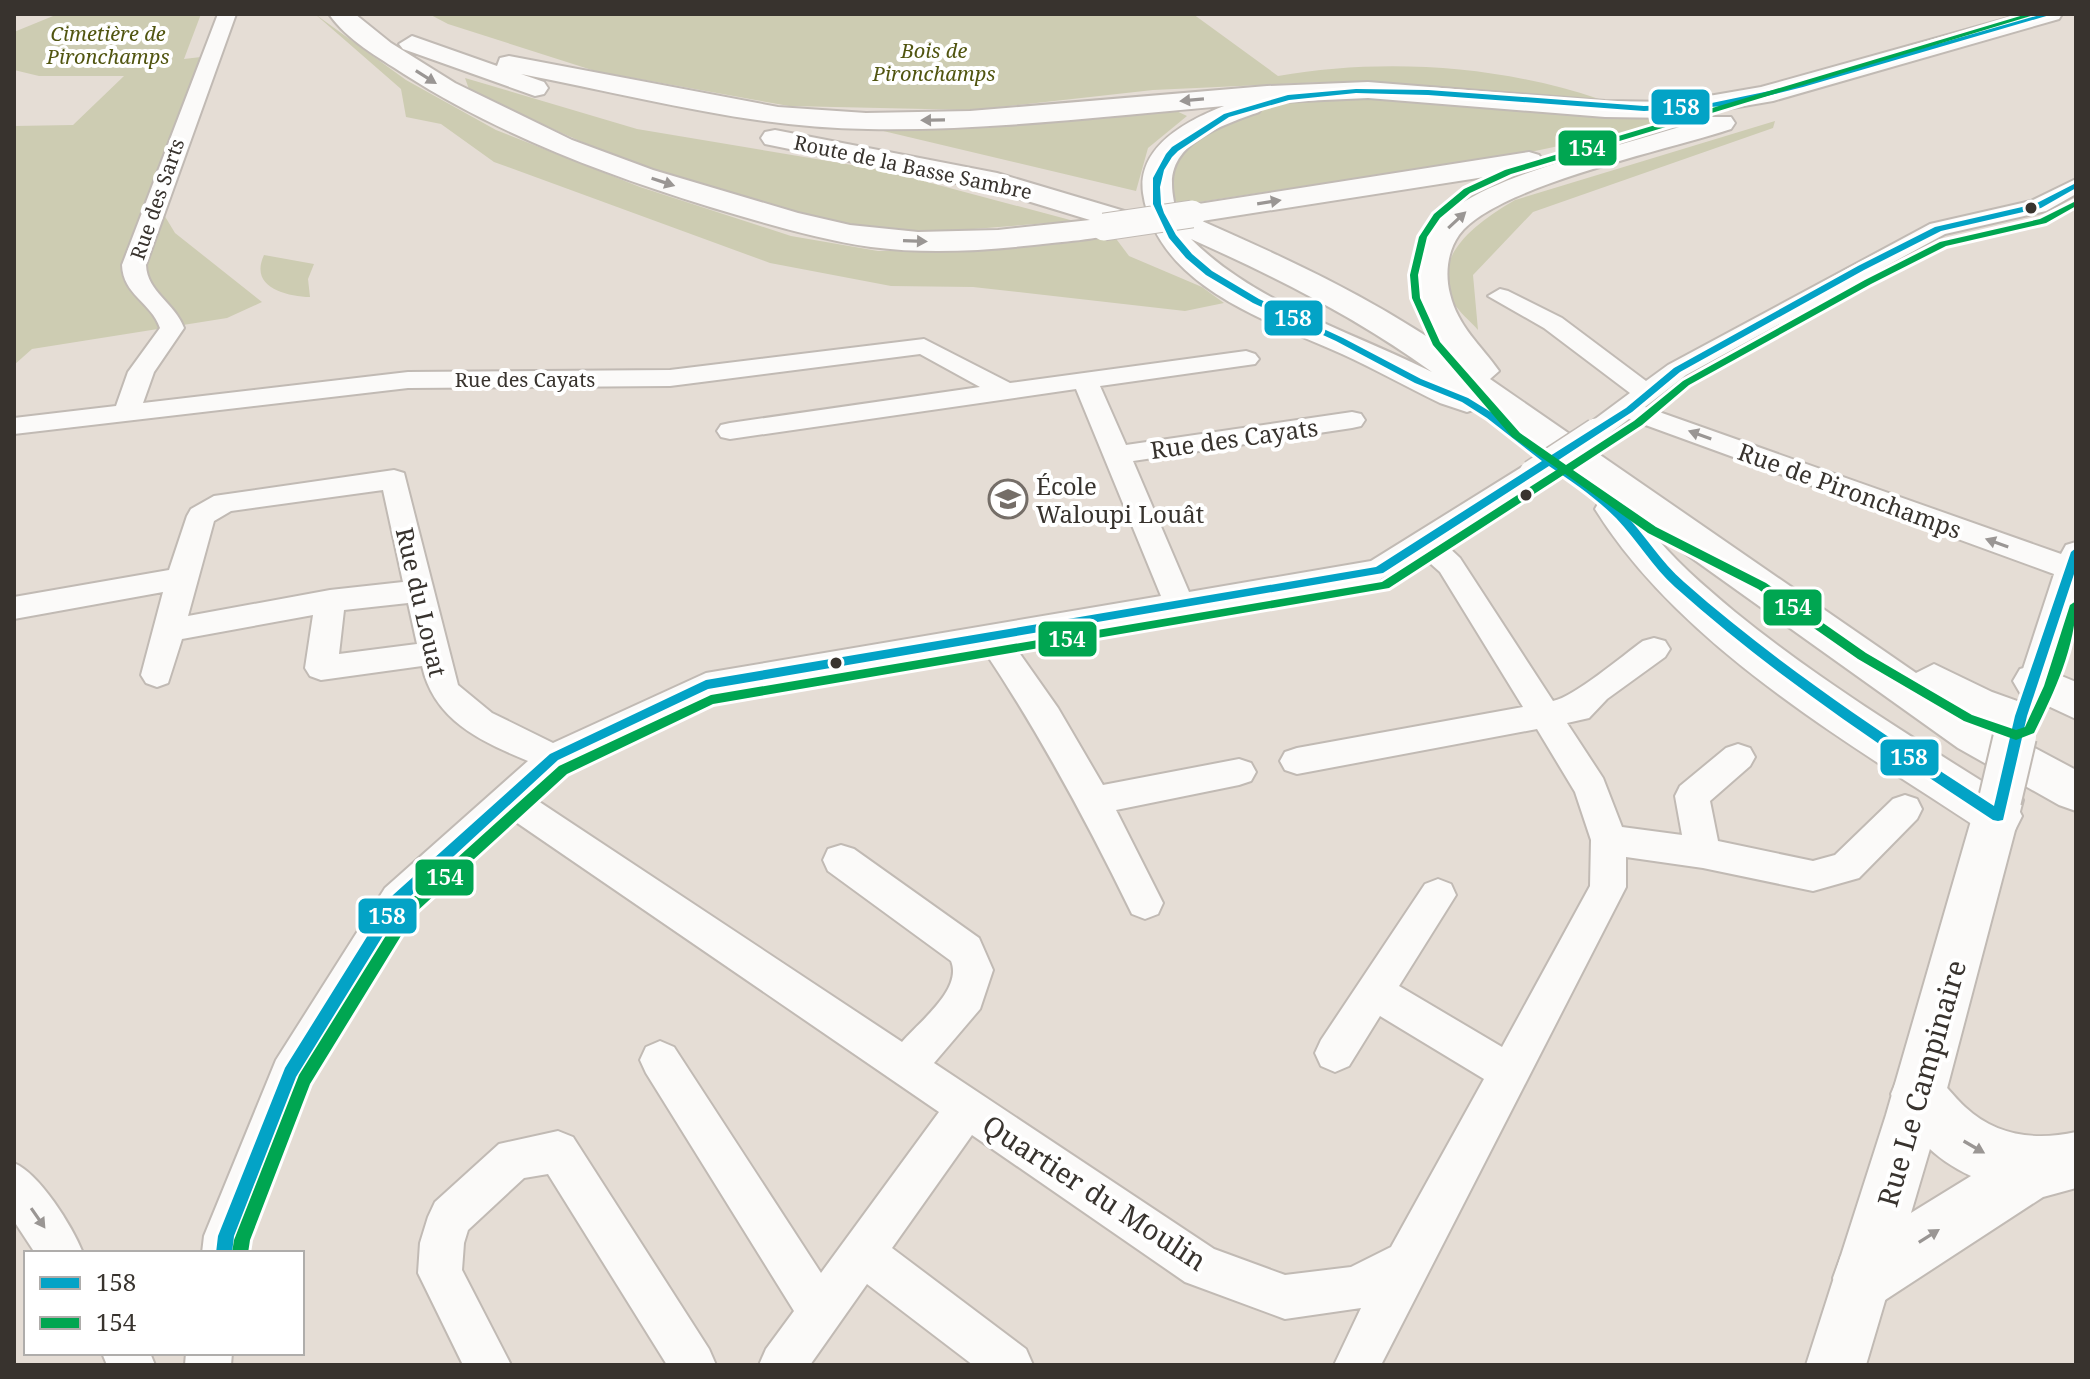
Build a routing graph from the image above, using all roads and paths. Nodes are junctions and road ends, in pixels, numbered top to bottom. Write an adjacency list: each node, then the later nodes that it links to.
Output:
1 (227, 14): 20 (street, Rue des Sarts)
2 (341, 14): 13 (highway, one-way to 13, bridge)
3 (357, 14): 12 (highway, Route de la Basse Sambre)
4 (2050, 14): 9 (highway)
5 (2076, 18): 9 (highway)
6 (400, 22): 7 (highway, Route de la Basse Sambre)
7 (509, 64): 8 (highway, one-way to 7); 12 (highway, Route de la Basse Sambre)
8 (1326, 91): 9 (highway); 18 (highway)
9 (1792, 94): 10 (highway)
10 (1750, 113): 13 (highway, one-way to 10); 23 (highway, one-way to 10)
11 (2076, 185): 19 (street)
12 (1133, 215): 13 (highway, Route de la Basse Sambre)
13 (1187, 227): 18 (highway, Route de la Basse Sambre); 23 (highway, Route de la Basse Sambre)
14 (1500, 296): 19 (street, Rue de Pironchamps)
15 (1246, 359): 16 (street)
16 (1085, 380): 17 (street); 25 (street, Rue des Cayats)
17 (1006, 391): 20 (street, Rue des Cayats); 24 (street)
18 (1467, 401): 26 (highway, Route de la Basse Sambre)
19 (1637, 401): 28 (street, bridge); 29 (street, Rue de Pironchamps, one-way to 19)
20 (127, 412): 22 (street, Rue des Cayats)
21 (1352, 420): 25 (street, Rue des Cayats)
22 (23, 424)
23 (1528, 424): 27 (highway, Route de la Basse Sambre)
24 (730, 431)
25 (1117, 455): 33 (street, Rue des Cayats)
26 (1614, 509): 50 (highway); 52 (highway, Route de la Basse Sambre)
27 (1661, 517): 41 (highway); 47 (highway, Route de la Basse Sambre)
28 (1425, 542): 33 (street); 42 (street)
29 (2073, 561): 41 (street)
30 (181, 578): 31 (street, Rue du Louat); 34 (street); 35 (street)
31 (419, 591): 32 (street); 38 (street, Rue du Louat)
32 (330, 601): 35 (street); 38 (street)
33 (1179, 604): 36 (street)
34 (14, 608)
35 (169, 630): 39 (street)
36 (992, 638): 43 (street); 49 (street)
37 (1654, 649): 42 (street)
38 (435, 653): 43 (street, Rue du Louat)
39 (157, 675)
40 (2076, 702): 41 (highway)
41 (2023, 712): 50 (main road, Rue Le Campinaire, bridge)
42 (1547, 715): 45 (street); 53 (street)
43 (554, 757): 48 (street)
44 (1738, 757): 54 (street)
45 (1297, 761)
46 (1239, 772): 49 (street)
47 (2076, 792)
48 (508, 799): 61 (street, Quartier du Moulin); 68 (street)
49 (1094, 801): 57 (street)
50 (1999, 808): 63 (main road, Rue Le Campinaire)
51 (1905, 809): 54 (street)
52 (2076, 820)
53 (1609, 840): 54 (street); 62 (street)
54 (1703, 853)
55 (841, 860): 61 (street)
56 (1438, 895): 58 (street)
57 (1145, 903)
58 (1374, 992): 59 (street); 62 (street)
59 (1335, 1053)
60 (660, 1060): 72 (street)
61 (906, 1066): 64 (street, Quartier du Moulin)
62 (1511, 1074): 70 (street)
63 (1919, 1094): 65 (highway, one-way to 65); 71 (main road, Rue Le Campinaire)
64 (967, 1107): 69 (street, Quartier du Moulin); 70 (street, Quartier du Moulin)
65 (2068, 1162): 71 (highway, one-way to 65)
66 (14, 1184): 67 (street, one-way to 67)
67 (60, 1251)
68 (224, 1251)
69 (863, 1253): 72 (street, Quartier du Moulin); 76 (street)
70 (1407, 1263): 77 (street)
71 (1863, 1278): 78 (main road, Rue Le Campinaire)
72 (819, 1310): 75 (street, Quartier du Moulin)
73 (488, 1365): 74 (street)
74 (693, 1365)
75 (782, 1365)
76 (1010, 1365)
77 (1357, 1365)
78 (1836, 1365)

